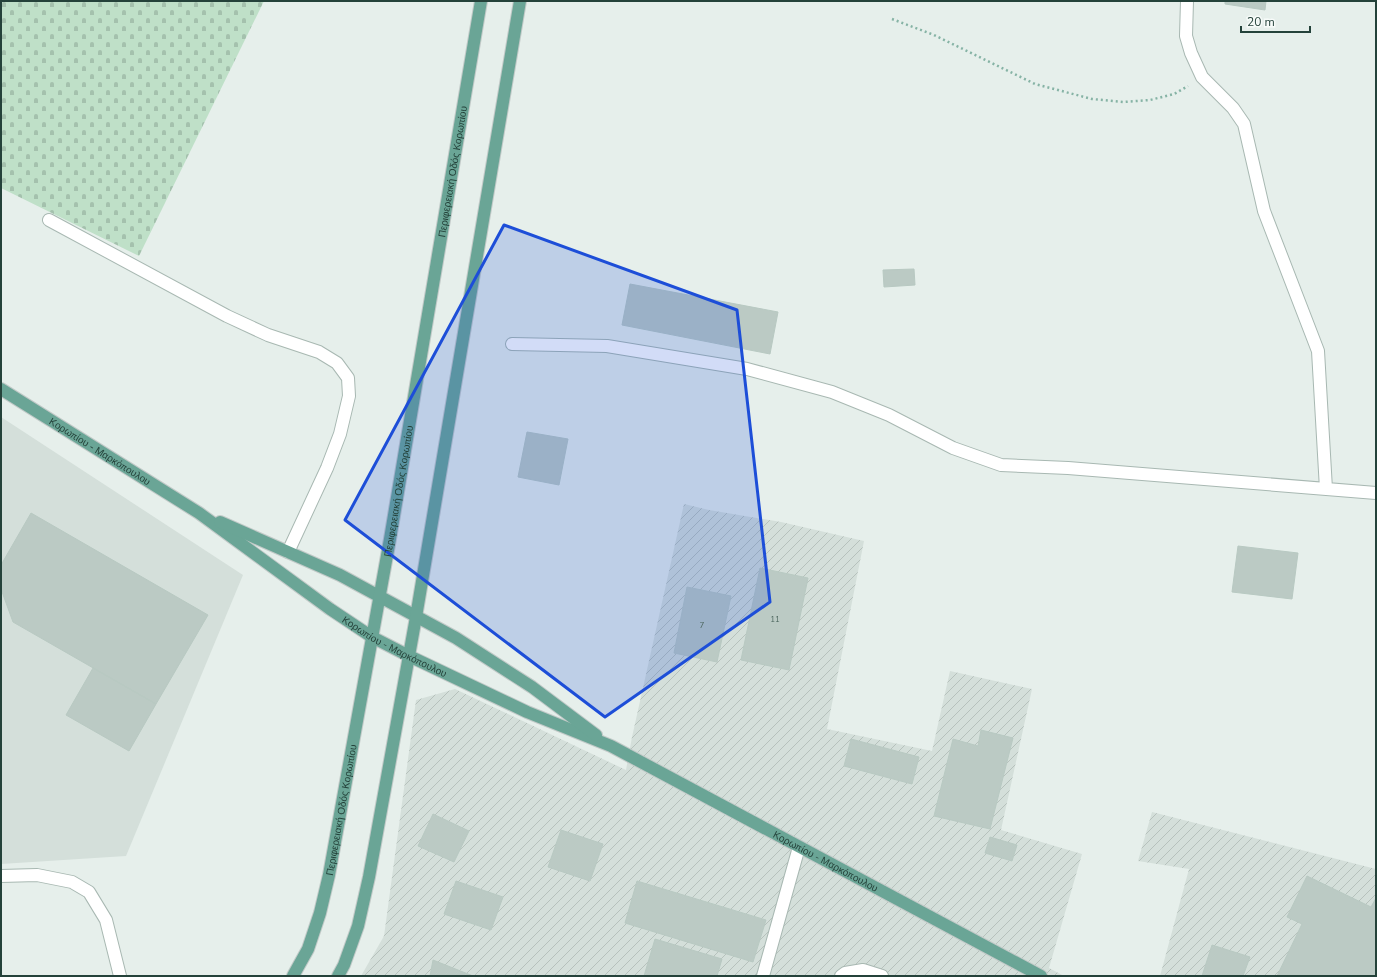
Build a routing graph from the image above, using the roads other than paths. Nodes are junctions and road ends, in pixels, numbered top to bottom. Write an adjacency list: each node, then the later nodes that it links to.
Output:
1 (481, 1): 11 (main road, Περιφερειακή Οδός Κορωπίου)
2 (520, 1): 12 (main road)
3 (1187, 1): 7 (street)
4 (50, 220): 10 (street)
5 (512, 344): 7 (street)
6 (1, 389): 9 (main road, Κορωπίου - Μαρκόπουλου)
7 (1326, 489): 8 (street)
8 (1376, 493)
9 (199, 513): 10 (main road, Κορωπίου - Μαρκόπουλου); 13 (main road, Κορωπίου - Μαρκόπουλου)
10 (288, 552): 11 (main road, Κορωπίου - Μαρκόπουλου)
11 (379, 596): 12 (main road, Κορωπίου - Μαρκόπουλου); 13 (main road, Περιφερειακή Οδός Κορωπίου)
12 (416, 617): 14 (main road); 15 (main road, Κορωπίου - Μαρκόπουλου)
13 (372, 637): 14 (main road, Κορωπίου - Μαρκόπουλου); 19 (main road, Περιφερειακή Οδός Κορωπίου)
14 (409, 656): 15 (main road, Κορωπίου - Μαρκόπουλου); 20 (main road)
15 (611, 746): 16 (main road, Κορωπίου - Μαρκόπουλου)
16 (799, 847): 21 (street); 24 (main road, Κορωπίου - Μαρκόπουλου)
17 (1, 876): 18 (street)
18 (120, 976)
19 (293, 976)
20 (338, 976)
21 (763, 976)
22 (841, 976): 23 (street)
23 (882, 976)
24 (1041, 976)

